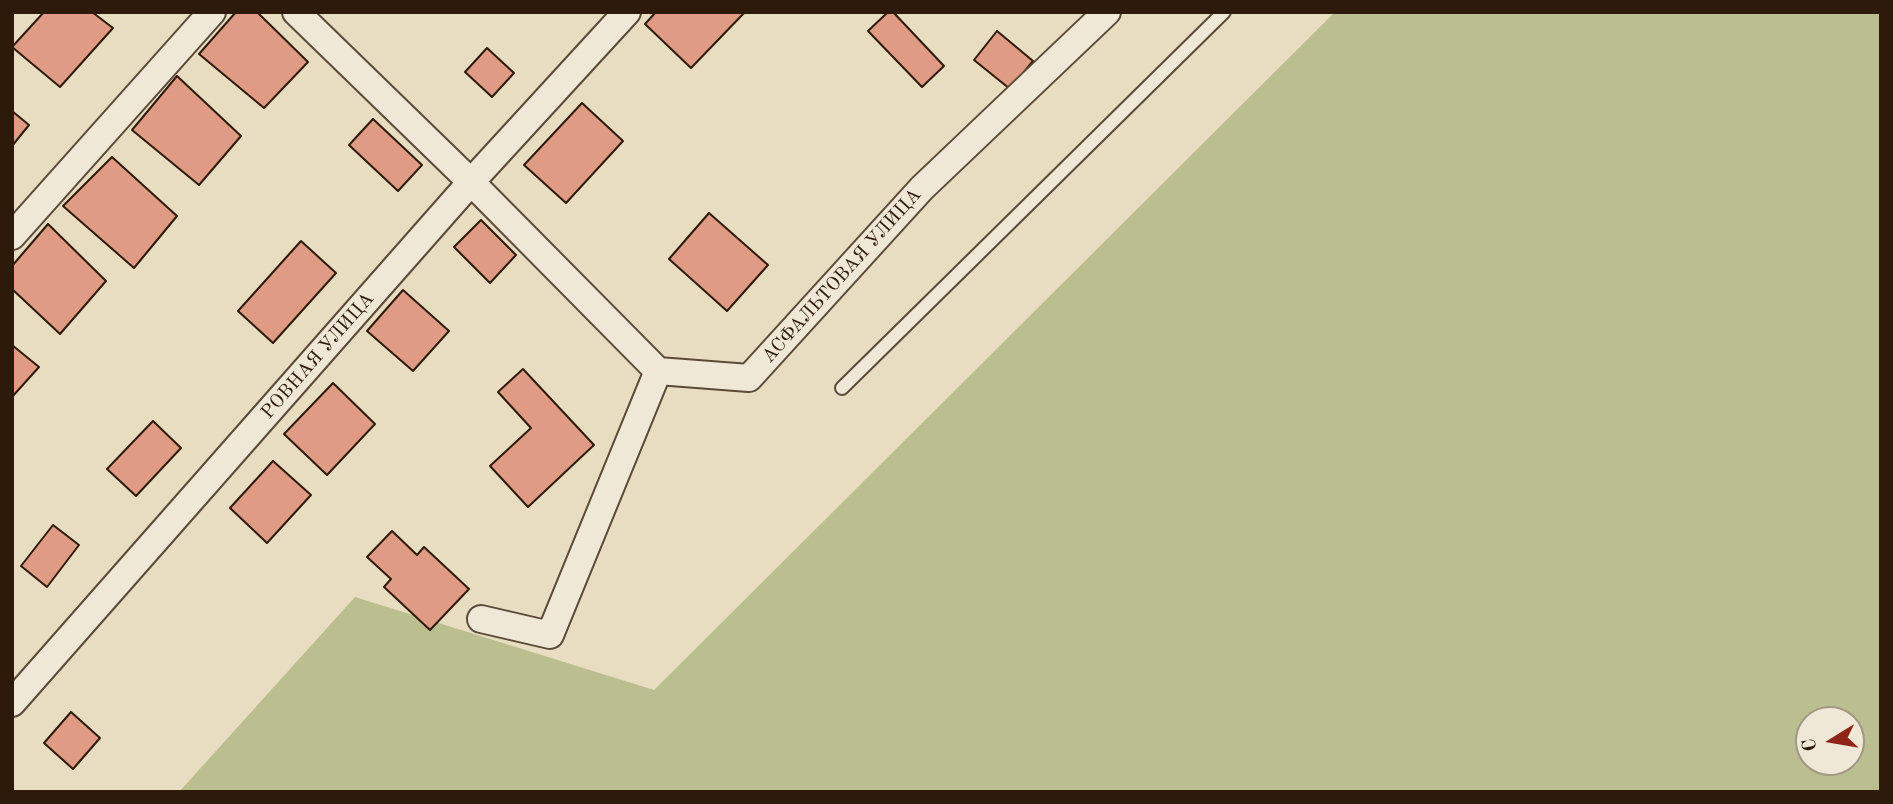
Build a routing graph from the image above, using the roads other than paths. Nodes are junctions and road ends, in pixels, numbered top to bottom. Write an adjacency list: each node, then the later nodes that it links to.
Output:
1 (212, 12): 7 (street)
2 (296, 12): 6 (street)
3 (627, 12): 6 (street, РОВНАЯ УЛИЦА)
4 (1107, 12): 8 (street, АСФАЛЬТОВАЯ УЛИЦА)
5 (1224, 12): 9 (lane)
6 (471, 183): 8 (street); 11 (street, РОВНАЯ УЛИЦА)
7 (12, 236)
8 (658, 371): 10 (street)
9 (842, 388)
10 (481, 619)
11 (12, 703)

